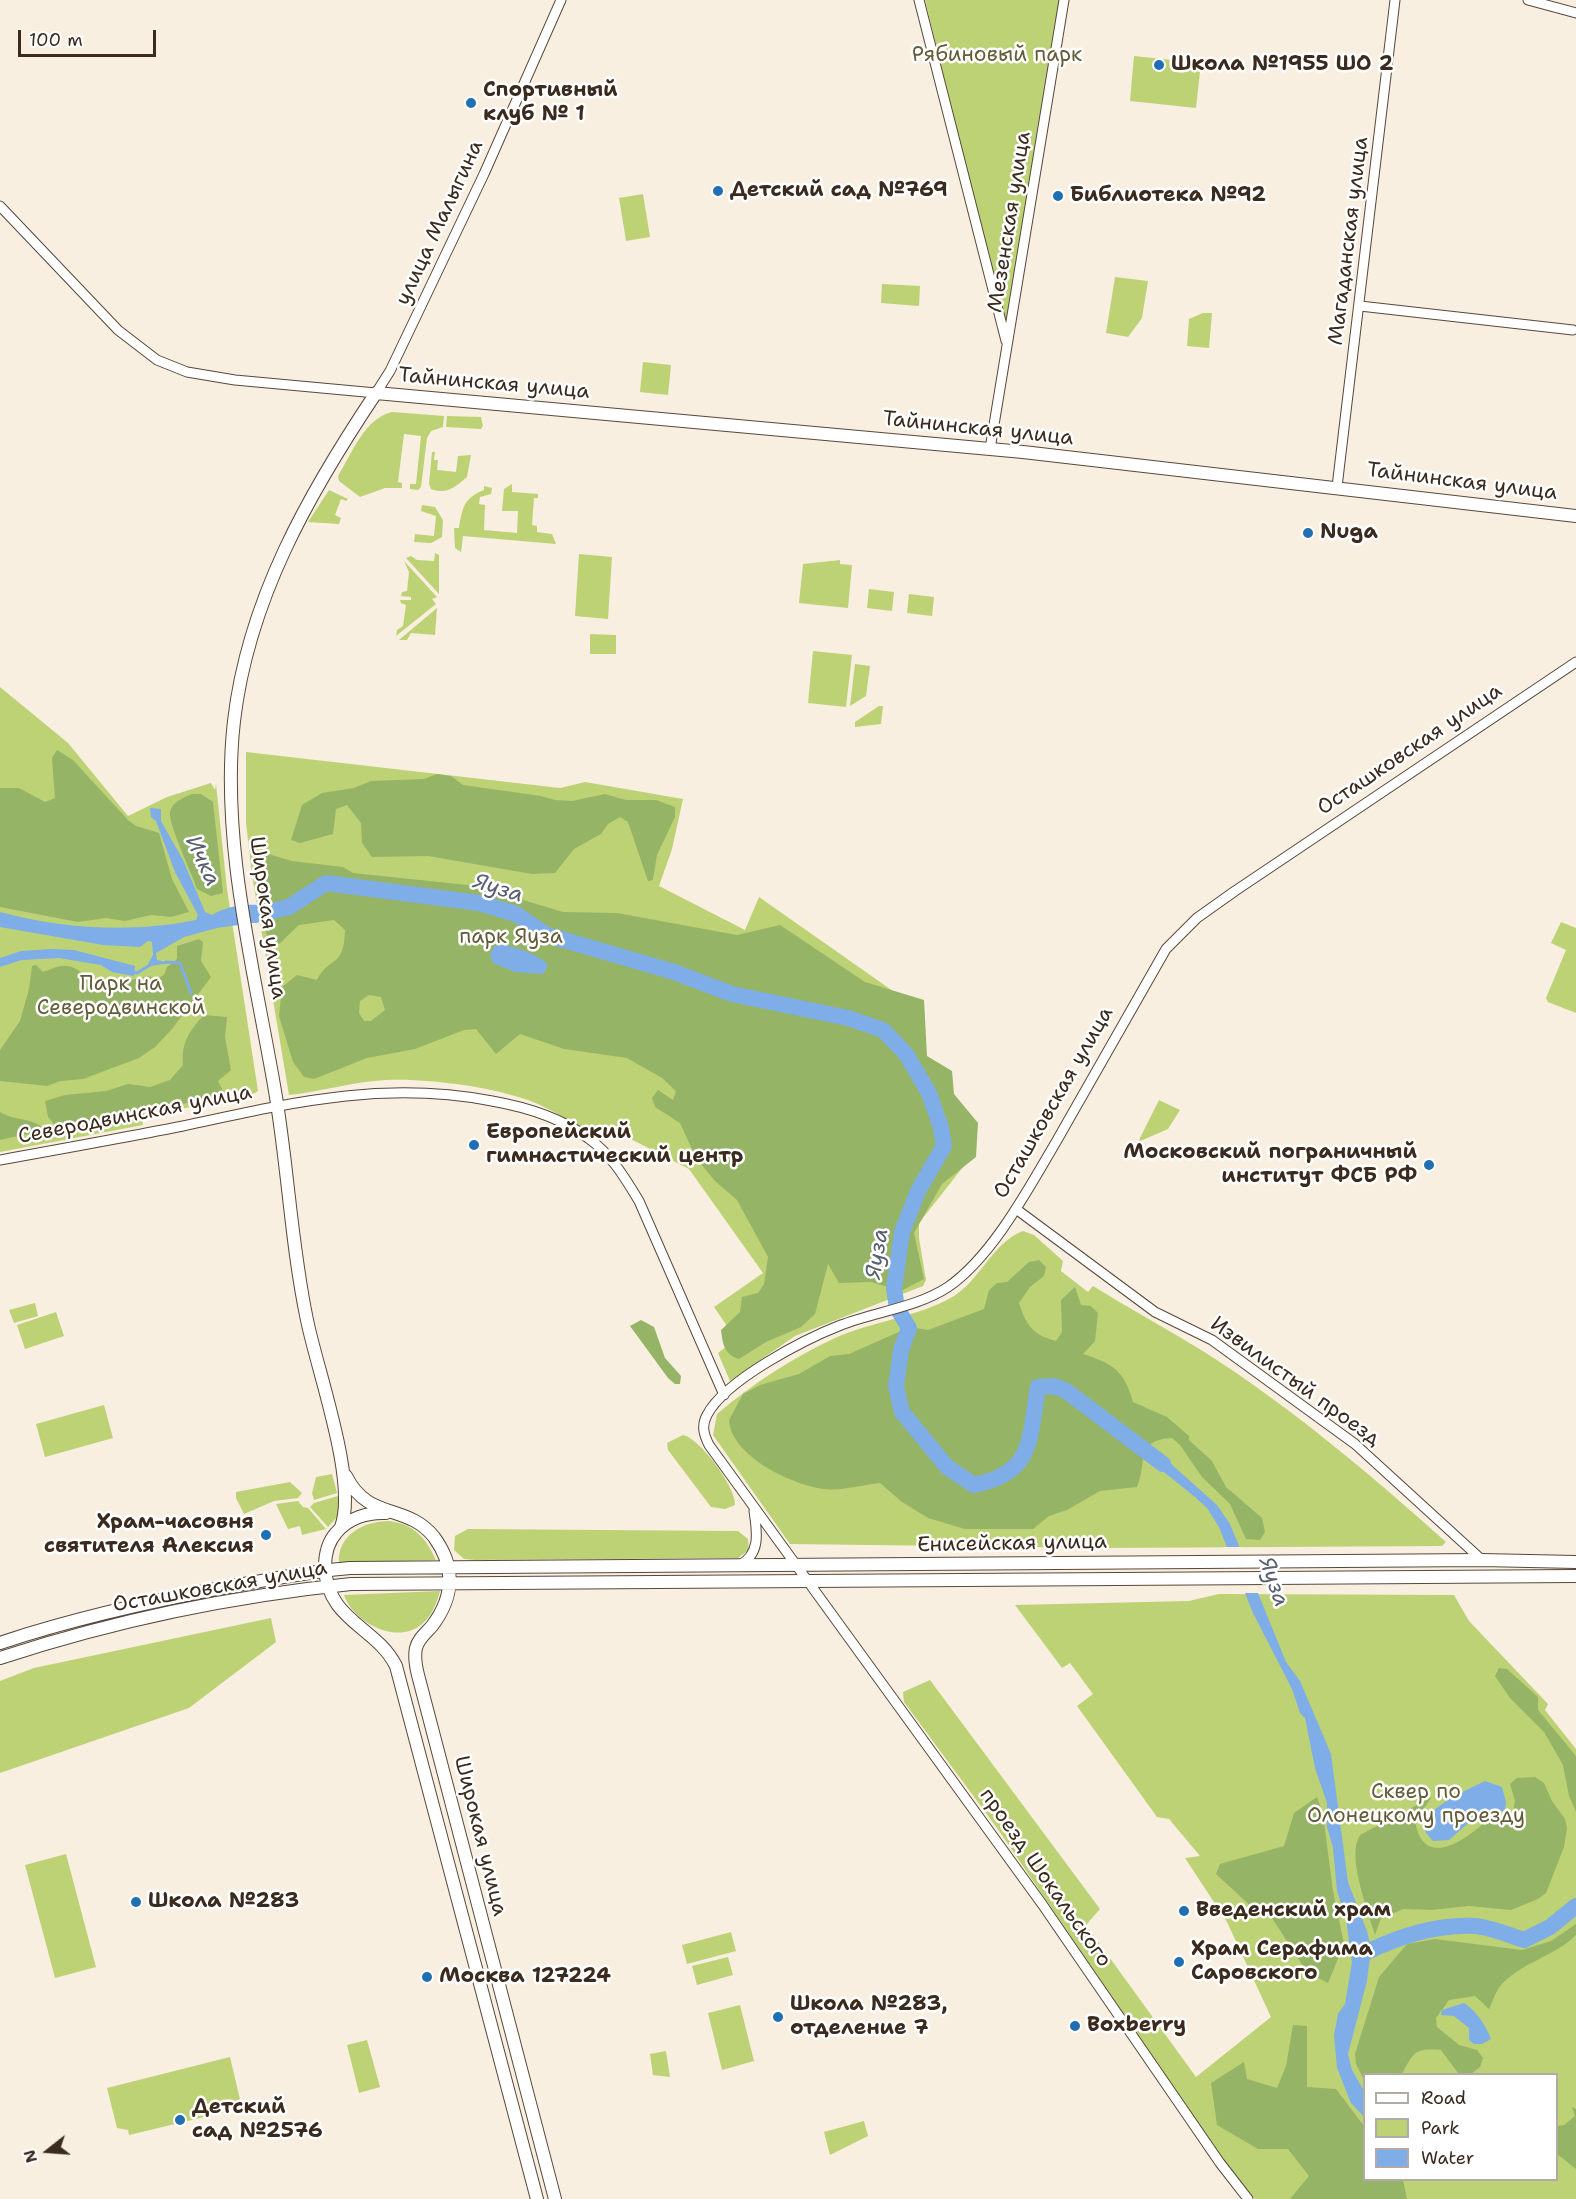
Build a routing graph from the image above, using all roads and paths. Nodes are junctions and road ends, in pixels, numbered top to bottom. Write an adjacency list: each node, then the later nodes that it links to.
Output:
1 (561, 0): 11 (street, улица Малыгина)
2 (919, 0): 10 (street)
3 (1064, 0): 10 (street, Мезенская улица)
4 (1395, 0): 8 (street, Магаданская улица)
5 (1528, 0): 6 (street)
6 (1576, 13)
7 (0, 206): 11 (street)
8 (1360, 306): 9 (street); 13 (street, Магаданская улица)
9 (1573, 330)
10 (1007, 346): 12 (street, Мезенская улица)
11 (376, 393): 12 (main road, Тайнинская улица); 16 (main road, Широкая улица)
12 (990, 449): 13 (main road, Тайнинская улица)
13 (1337, 487): 14 (main road, Тайнинская улица)
14 (1576, 516)
15 (1576, 662): 18 (street, Осташковская улица)
16 (278, 1106): 17 (street, Северодвинская улица); 19 (street, Северодвинская улица); 20 (main road, Широкая улица)
17 (0, 1160)
18 (1016, 1209): 19 (street, Осташковская улица); 24 (street, Извилистый проезд)
19 (724, 1395): 21 (street, Осташковская улица)
20 (345, 1473): 22 (main road, Широкая улица); 23 (main road)
21 (754, 1508): 27 (street); 29 (street, Осташковская улица)
22 (396, 1514): 23 (main road); 28 (main road, Широкая улица)
23 (341, 1527): 30 (main road, Широкая улица)
24 (1482, 1560): 25 (main road, Енисейская улица); 29 (main road, Енисейская улица)
25 (1576, 1562)
26 (676, 1565): 27 (main road, Енисейская улица); 28 (main road, Енисейская улица); 32 (main road)
27 (738, 1566): 29 (main road, Енисейская улица)
28 (449, 1567): 30 (main road, Осташковская улица); 33 (main road, Широкая улица)
29 (796, 1567): 34 (street); 35 (street, Осташковская улица)
30 (325, 1570): 36 (main road, Широкая улица); 37 (main road, Осташковская улица)
31 (1576, 1576): 35 (main road, Енисейская улица)
32 (676, 1581): 33 (main road, Енисейская улица); 34 (main road, Енисейская улица)
33 (451, 1582): 36 (main road, Осташковская улица); 39 (main road, Широкая улица)
34 (786, 1582): 35 (main road, Енисейская улица)
35 (807, 1582): 45 (street, проезд Шокальского)
36 (328, 1586): 38 (main road, Осташковская улица); 40 (main road, Широкая улица)
37 (0, 1643)
38 (0, 1658)
39 (453, 1812): 40 (street); 41 (main road, Широкая улица)
40 (437, 1816): 42 (main road, Широкая улица)
41 (512, 2038): 42 (main road); 44 (main road, Широкая улица)
42 (495, 2042): 43 (main road, Широкая улица)
43 (537, 2199)
44 (555, 2199)
45 (1248, 2199)

